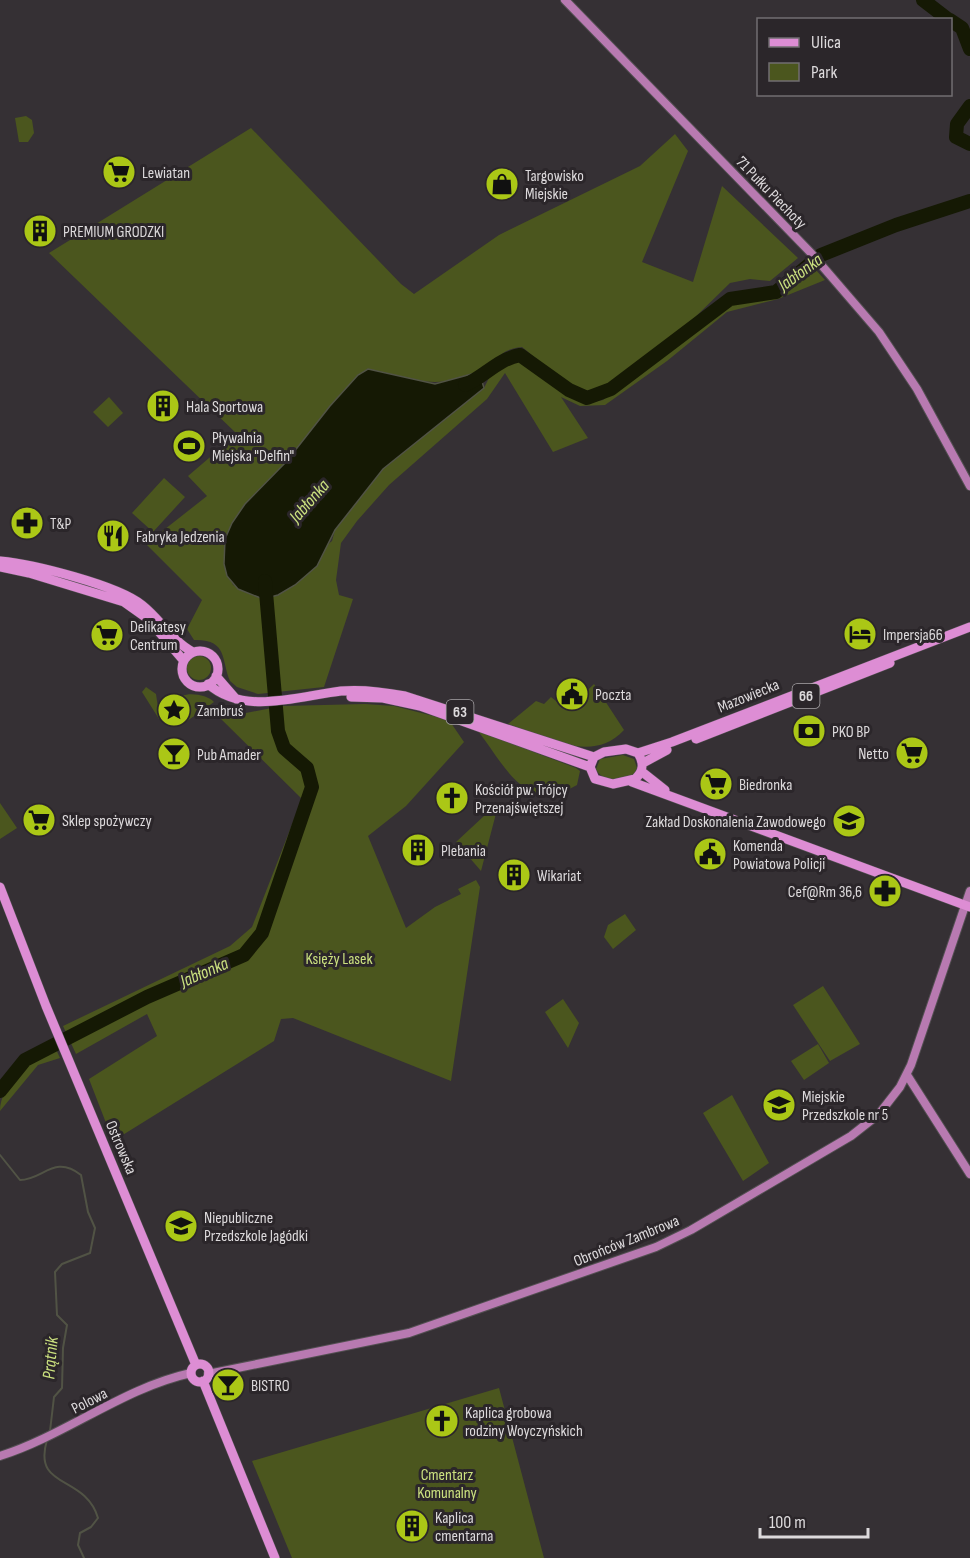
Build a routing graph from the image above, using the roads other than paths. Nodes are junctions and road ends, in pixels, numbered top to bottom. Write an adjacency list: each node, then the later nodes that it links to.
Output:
1 (565, 0): 2 (street, 71 Pułku Piechoty)
2 (970, 486)
3 (0, 561): 7 (main road)
4 (0, 567): 8 (main road, 63)
5 (970, 627): 12 (main road, Mazowiecka / 66)
6 (970, 633): 14 (main road, Mazowiecka / 66)
7 (193, 652): 8 (main road); 9 (main road)
8 (184, 661): 10 (main road, 63)
9 (216, 676): 10 (main road); 11 (main road)
10 (208, 684): 11 (main road, 63)
11 (237, 700): 13 (main road, 63)
12 (638, 753): 13 (main road); 14 (main road, 63)
13 (592, 762): 15 (main road, 63)
14 (642, 767): 15 (main road); 16 (main road, 63)
15 (632, 782): 16 (main road, 63)
16 (711, 811): 20 (main road, 63)
17 (0, 888): 21 (main road, Ostrowska)
18 (970, 891): 20 (street)
19 (0, 901): 21 (main road, Ostrowska)
20 (967, 906): 22 (street, Obrońców Zambrowa)
21 (19, 940): 24 (main road, Ostrowska)
22 (907, 1075): 23 (street); 25 (street, Obrońców Zambrowa)
23 (970, 1174)
24 (194, 1369): 25 (main road); 25 (main road); 26 (street, Polowa)
25 (206, 1377): 27 (main road)
26 (0, 1456)
27 (276, 1558)

